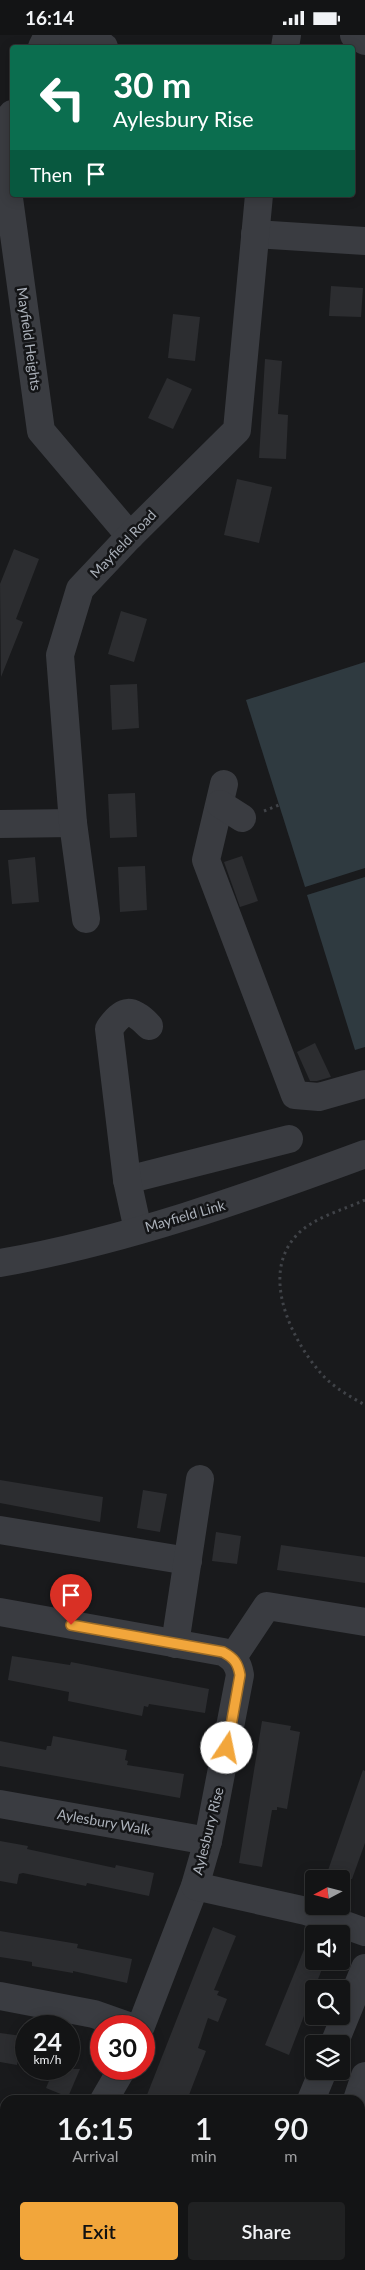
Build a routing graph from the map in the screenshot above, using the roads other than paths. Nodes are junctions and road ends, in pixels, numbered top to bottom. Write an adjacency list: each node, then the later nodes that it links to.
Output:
1 (70, 35): 4 (street)
2 (354, 35): 3 (street)
3 (365, 41)
4 (98, 45)
5 (10, 119): 9 (street, Mayfield Heights)
6 (259, 197): 7 (street, Mayfield Road)
7 (255, 234): 8 (street); 9 (street, Mayfield Road)
8 (365, 241)
9 (130, 536): 11 (street, Mayfield Road)
10 (229, 802): 15 (street)
11 (74, 823): 12 (street); 13 (street, Mayfield Road)
12 (0, 824)
13 (86, 919)
14 (149, 1026): 18 (street)
15 (365, 1083)
16 (289, 1139): 18 (street)
17 (365, 1154): 19 (street, Mayfield Link)
18 (128, 1180): 19 (street)
19 (138, 1230): 20 (street, Mayfield Link)
20 (0, 1263)
21 (200, 1479): 23 (street)
22 (0, 1530): 23 (street)
23 (188, 1561): 26 (street)
24 (0, 1612): 26 (street)
25 (353, 1626): 27 (street)
26 (175, 1644): 27 (street)
27 (233, 1657): 29 (street, Aylesbury Rise)
28 (0, 1804): 29 (street, Aylesbury Walk)
29 (208, 1841): 30 (street, Aylesbury Rise)
30 (195, 1886): 31 (street); 35 (street, Aylesbury Rise)
31 (365, 1932)
32 (365, 1968): 36 (street)
33 (0, 1996): 34 (street)
34 (97, 2015)
35 (145, 2015)
36 (338, 2035)
37 (365, 2076): 42 (street)
38 (116, 2080): 40 (street)
39 (319, 2080): 41 (street)
40 (107, 2095)
41 (313, 2095)
42 (359, 2095)

